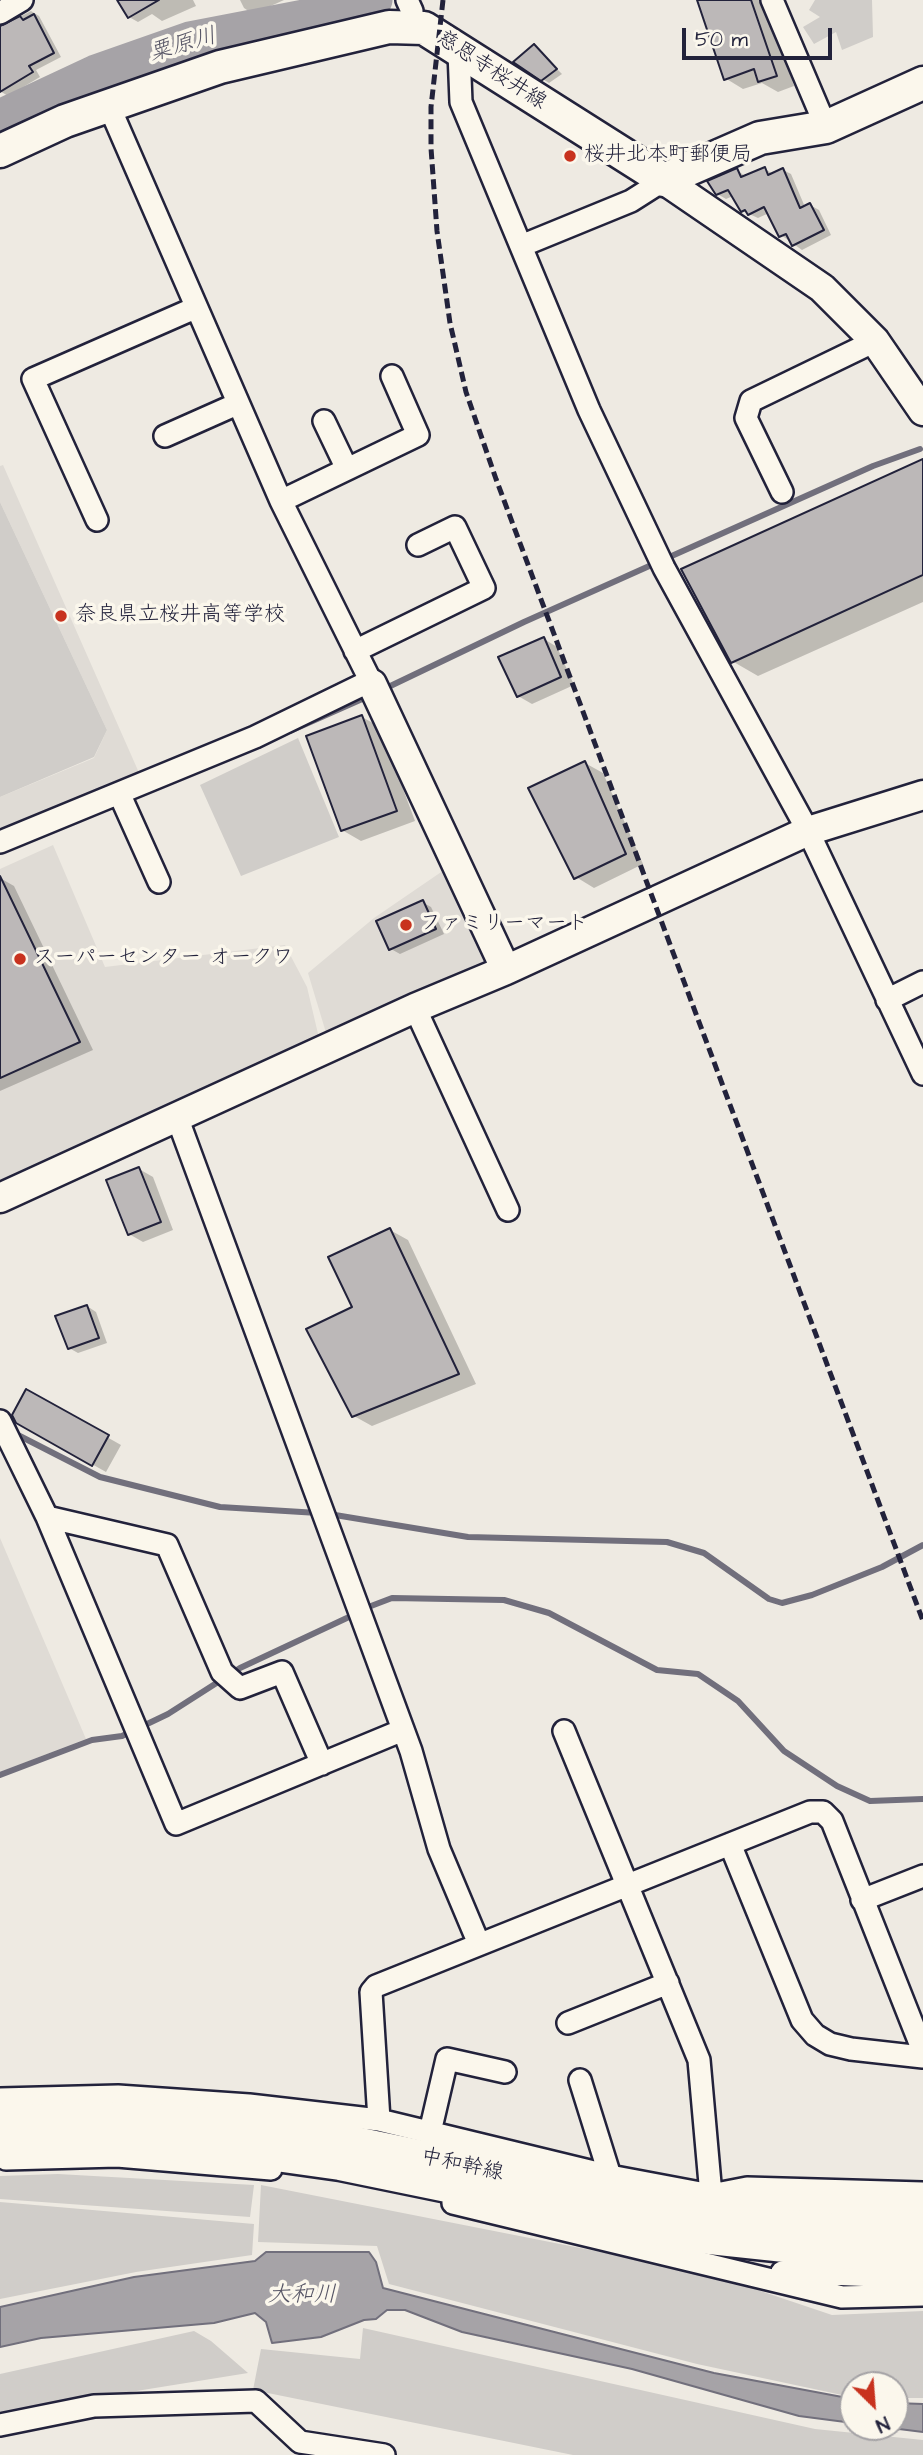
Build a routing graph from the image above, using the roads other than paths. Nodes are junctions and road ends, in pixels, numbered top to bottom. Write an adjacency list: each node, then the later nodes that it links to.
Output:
1 (22, 0): 4 (street)
2 (772, 0): 8 (street)
3 (410, 12): 5 (main road, 慈恩寺桜井線); 7 (main road, 慈恩寺桜井線)
4 (0, 13)
5 (459, 52): 10 (main road, 慈恩寺桜井線); 11 (street)
6 (923, 83): 8 (main road)
7 (109, 106): 9 (main road, 慈恩寺桜井線); 12 (street)
8 (827, 127): 10 (main road)
9 (0, 151)
10 (664, 180): 11 (street); 13 (street)
11 (521, 246): 28 (street)
12 (195, 308): 15 (street); 22 (street)
13 (875, 341): 16 (street); 20 (street)
14 (392, 376): 19 (street)
15 (237, 404): 18 (street); 21 (street)
16 (923, 411)
17 (324, 421): 19 (street)
18 (165, 436)
19 (347, 469): 21 (street)
20 (782, 492)
21 (281, 501): 24 (street)
22 (97, 520)
23 (418, 545): 24 (street)
24 (355, 650): 25 (street)
25 (374, 689): 27 (street); 31 (street)
26 (923, 795): 28 (street)
27 (122, 801): 29 (street); 30 (street)
28 (808, 831): 31 (street); 33 (street)
29 (0, 842)
30 (159, 882)
31 (506, 970): 34 (street)
32 (923, 982): 33 (street)
33 (887, 1000): 35 (street)
34 (415, 1007): 36 (street); 38 (street)
35 (923, 1074)
36 (177, 1117): 37 (street); 41 (street)
37 (0, 1198)
38 (508, 1210)
39 (3, 1427): 40 (street)
40 (47, 1517): 43 (street); 43 (street)
41 (403, 1730): 43 (street); 48 (street)
42 (564, 1731): 46 (street)
43 (322, 1764)
44 (730, 1844): 46 (street); 47 (street); 52 (street)
45 (923, 1876): 47 (street)
46 (628, 1885): 48 (street); 49 (street)
47 (862, 1900): 51 (street)
48 (479, 1944): 56 (street)
49 (668, 1983): 50 (street); 63 (street)
50 (568, 2023)
51 (923, 2051)
52 (923, 2057)
53 (505, 2072): 58 (street)
54 (580, 2080): 61 (street)
55 (0, 2099): 56 (street)
56 (379, 2120): 58 (street)
57 (0, 2122): 65 (main road, 中和幹線)
58 (430, 2132): 61 (street)
59 (0, 2144): 66 (main road, 中和幹線)
60 (0, 2159): 67 (street)
61 (610, 2176): 63 (street)
62 (923, 2193): 63 (street)
63 (711, 2195): 64 (street)
64 (923, 2208)
65 (923, 2231)
66 (923, 2255)
67 (728, 2267): 68 (street); 69 (street)
68 (923, 2278)
69 (923, 2295)
70 (0, 2425): 71 (street)
71 (384, 2455)

